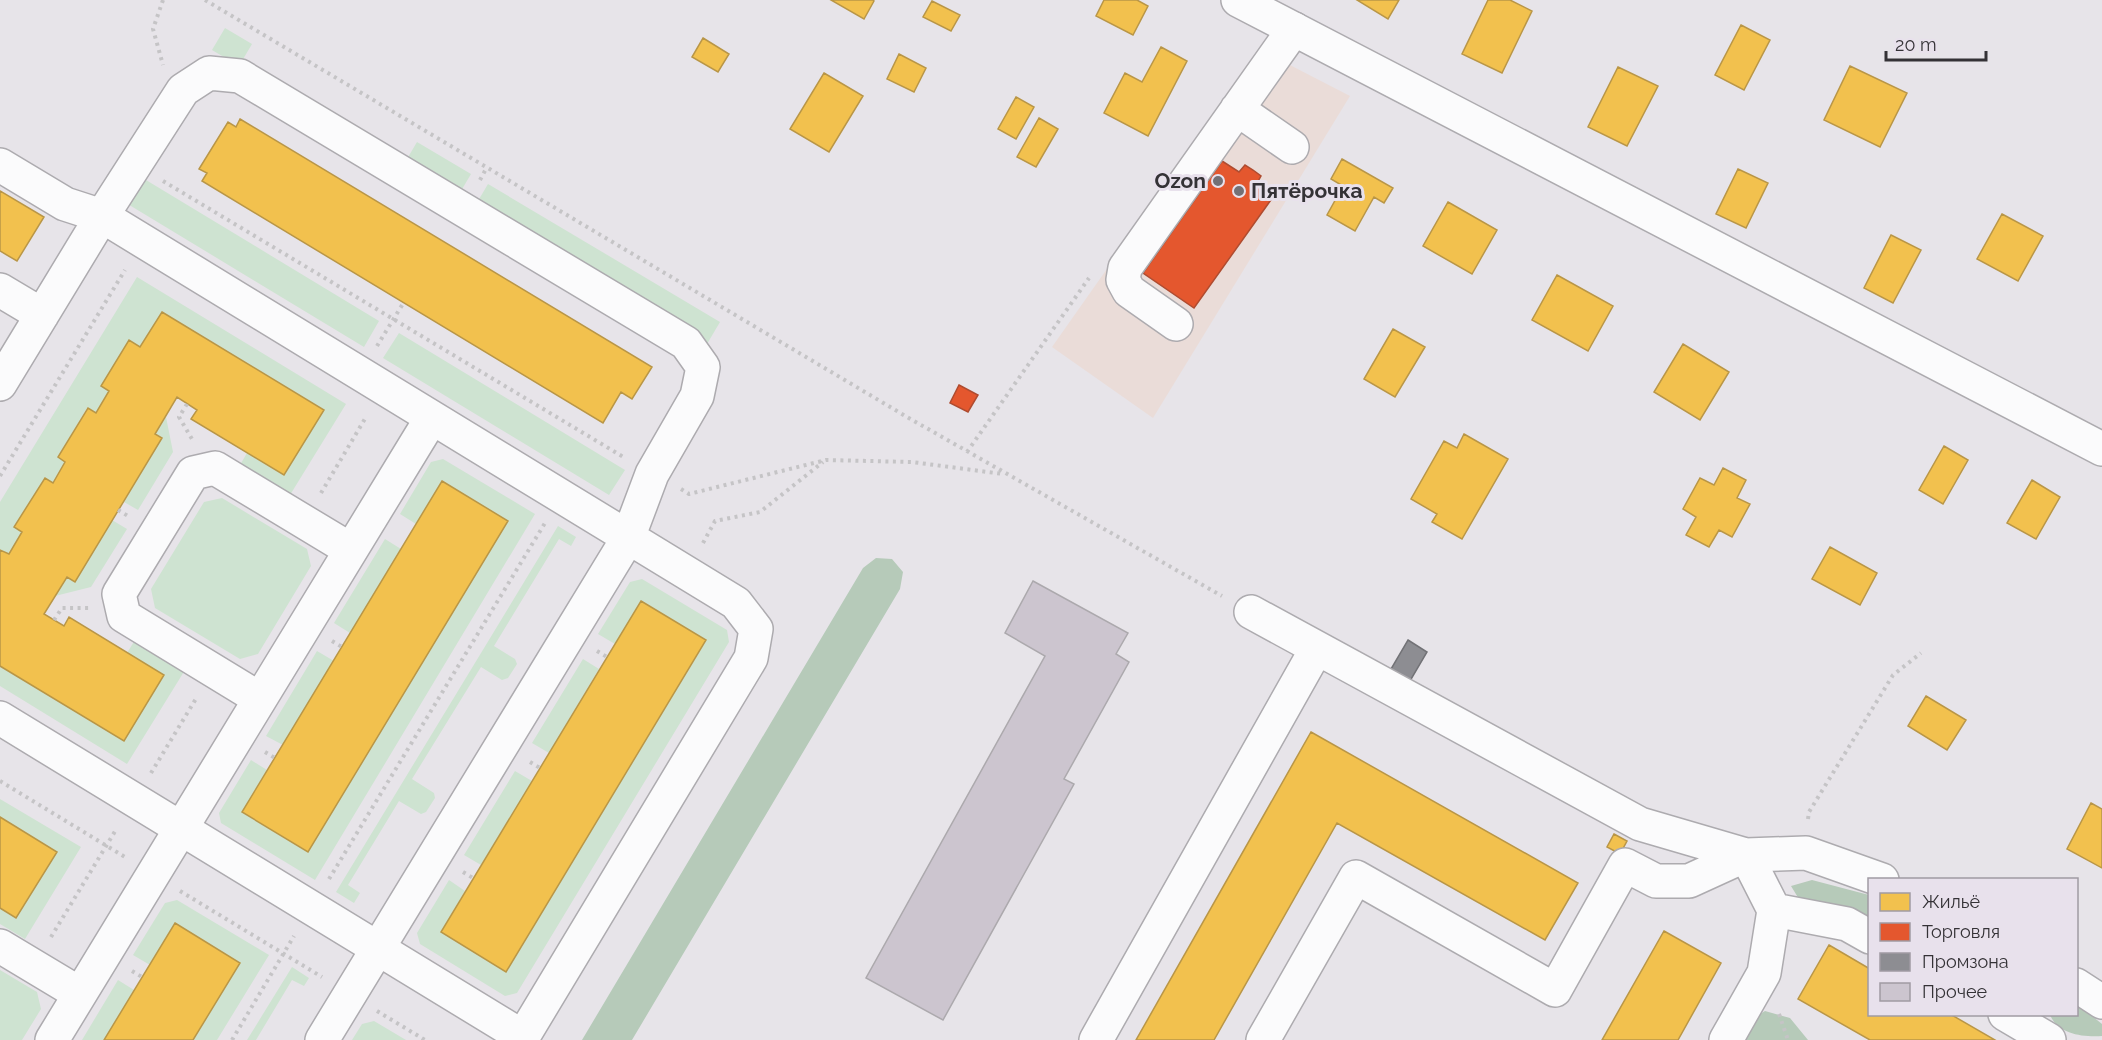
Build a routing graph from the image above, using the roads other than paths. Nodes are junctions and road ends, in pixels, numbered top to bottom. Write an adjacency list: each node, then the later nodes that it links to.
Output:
1 (1238, 0): 2 (main road)
2 (1294, 29): 3 (main road); 12 (main road)
3 (1237, 109): 4 (main road); 9 (main road)
4 (1292, 147)
5 (0, 165): 6 (main road)
6 (102, 216): 8 (main road); 11 (main road); 13 (main road)
7 (0, 290): 8 (main road)
8 (42, 315): 10 (main road)
9 (1176, 324)
10 (0, 384)
11 (431, 419): 13 (main road); 14 (main road)
12 (2102, 449)
13 (628, 538): 25 (main road); 30 (main road)
14 (351, 550): 17 (main road); 17 (main road)
15 (1251, 612): 16 (main road)
16 (1317, 648): 20 (main road); 33 (main road)
17 (260, 699): 19 (main road)
18 (0, 718): 19 (main road)
19 (182, 828): 25 (main road); 27 (main road)
20 (1746, 855): 21 (main road); 22 (main road); 34 (main road)
21 (1878, 878)
22 (1774, 910): 23 (main road); 35 (main road)
23 (1868, 936)
24 (0, 946): 27 (main road)
25 (378, 948): 30 (main road); 32 (main road)
26 (2078, 986): 28 (main road)
27 (80, 994): 31 (main road)
28 (2102, 1002)
29 (2008, 1016): 36 (main road)
30 (522, 1038)
31 (52, 1040)
32 (322, 1040)
33 (1096, 1040)
34 (1263, 1040)
35 (1726, 1040)
36 (2049, 1040)

